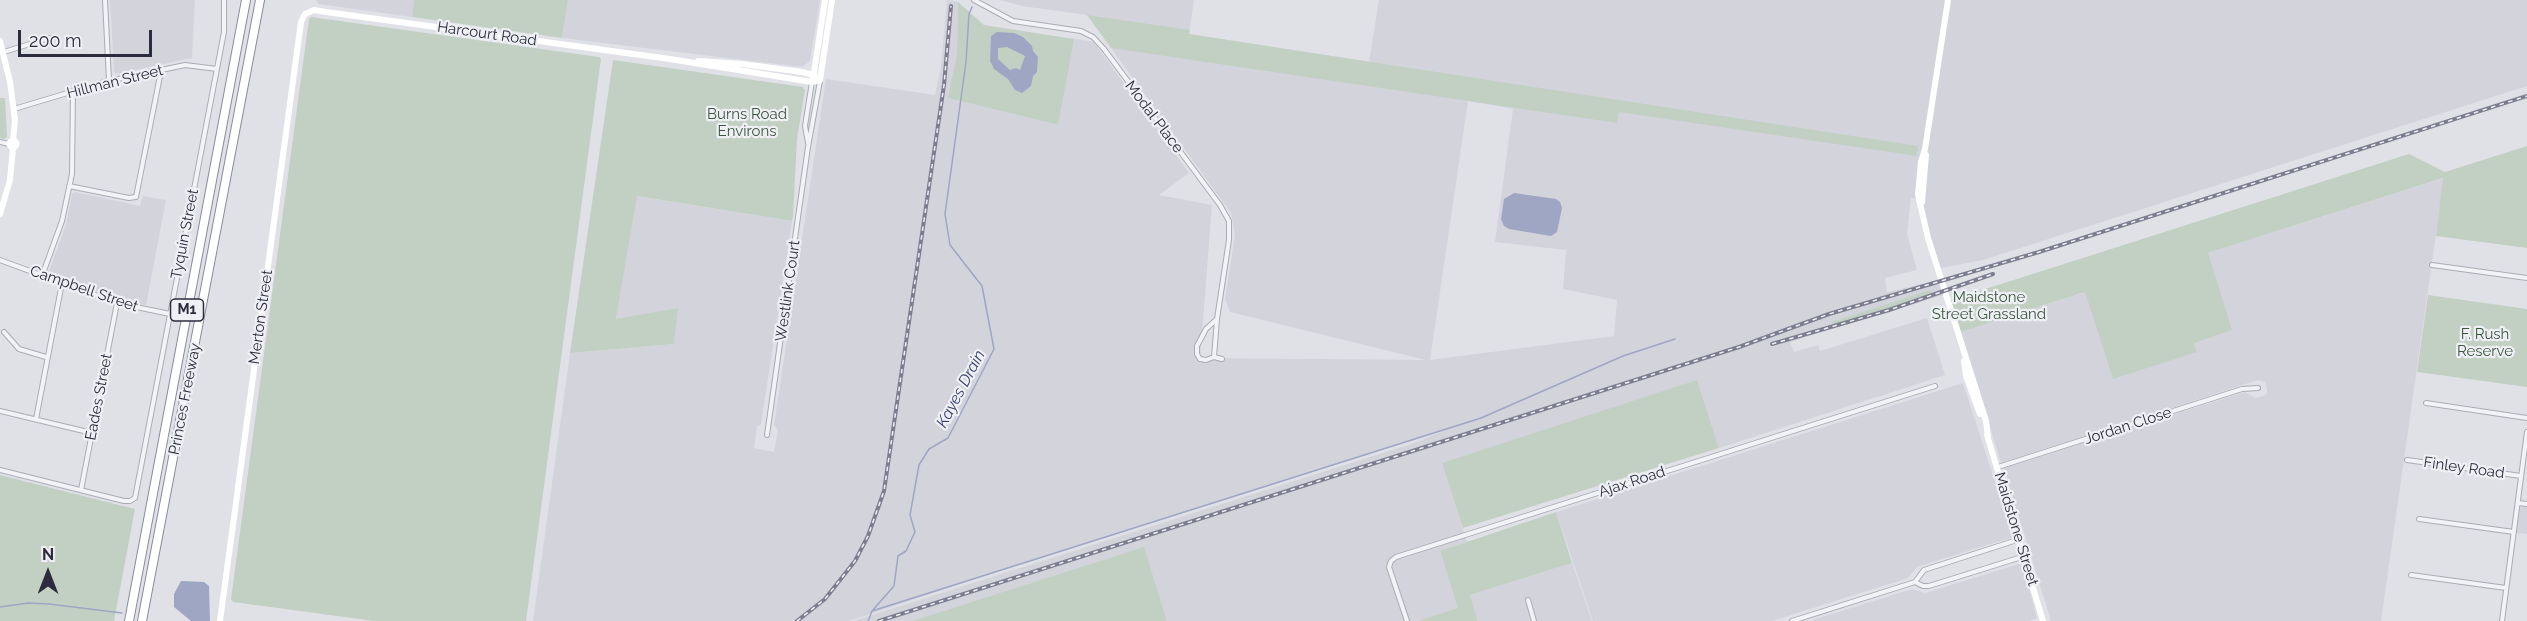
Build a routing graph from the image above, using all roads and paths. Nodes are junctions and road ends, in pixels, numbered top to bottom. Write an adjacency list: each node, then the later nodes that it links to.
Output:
1 (105, 0): 16 (street)
2 (224, 0): 13 (street, Tyquin Street)
3 (246, 0): 61 (highway, Princes Freeway / M1)
4 (260, 0): 62 (highway, Princes Freeway / M1)
5 (825, 0): 15 (street)
6 (832, 0): 17 (street)
7 (974, 0): 32 (street, Modal Place)
8 (1948, 0): 47 (street, Maidstone Street)
9 (305, 14): 15 (street, Harcourt Road); 63 (street, Merton Street)
10 (49, 39): 12 (street)
11 (0, 41): 12 (street)
12 (4, 52): 19 (street)
13 (217, 69): 14 (street, Hillman Street); 31 (street, Tyquin Street)
14 (161, 70): 16 (street, Hillman Street); 23 (street)
15 (813, 79): 17 (street, Harcourt Road); 22 (street, Westlink Court)
16 (109, 80): 18 (street, Hillman Street)
17 (820, 80): 22 (street, Westlink Court)
18 (74, 91): 19 (street, Hillman Street); 23 (street)
19 (14, 109): 21 (street)
20 (0, 142): 21 (street)
21 (12, 144): 24 (street)
22 (808, 147): 45 (street, Westlink Court)
23 (69, 186): 27 (street)
24 (0, 214)
25 (0, 260): 27 (street, Campbell Street)
26 (2432, 266): 28 (street)
27 (42, 276): 29 (street, Campbell Street)
28 (2527, 278)
29 (62, 283): 30 (street, Campbell Street); 34 (street)
30 (117, 303): 31 (street, Campbell Street); 44 (street, Eades Street)
31 (170, 314): 50 (street, Tyquin Street)
32 (1217, 319): 35 (street, Modal Place); 35 (street, Modal Place)
33 (4, 332): 34 (street)
34 (46, 357): 42 (street)
35 (1214, 357): 36 (street)
36 (1222, 359)
37 (1935, 386): 64 (street, Ajax Road)
38 (2258, 388): 47 (street, Jordan Close)
39 (2426, 403): 41 (street)
40 (0, 411): 42 (street)
41 (2527, 418)
42 (36, 419): 44 (street)
43 (2527, 432): 49 (street)
44 (92, 433): 50 (street, Eades Street)
45 (767, 435)
46 (2407, 460): 49 (street, Finley Road)
47 (1998, 467): 55 (street, Maidstone Street)
48 (0, 470): 50 (street)
49 (2521, 476): 51 (street)
50 (81, 490)
51 (2518, 503): 52 (street); 54 (street)
52 (2527, 504)
53 (2419, 519): 54 (street)
54 (2514, 532): 59 (street)
55 (2020, 539): 56 (street, Maidstone Street); 58 (street)
56 (2025, 555): 58 (street); 67 (street, Maidstone Street)
57 (2411, 575): 59 (street)
58 (1915, 582): 66 (street)
59 (2506, 588): 68 (street)
60 (1528, 600): 65 (street)
61 (129, 621)
62 (142, 621)
63 (220, 621)
64 (1407, 621)
65 (1534, 621)
66 (1792, 621)
67 (2043, 621)
68 (2502, 621)

